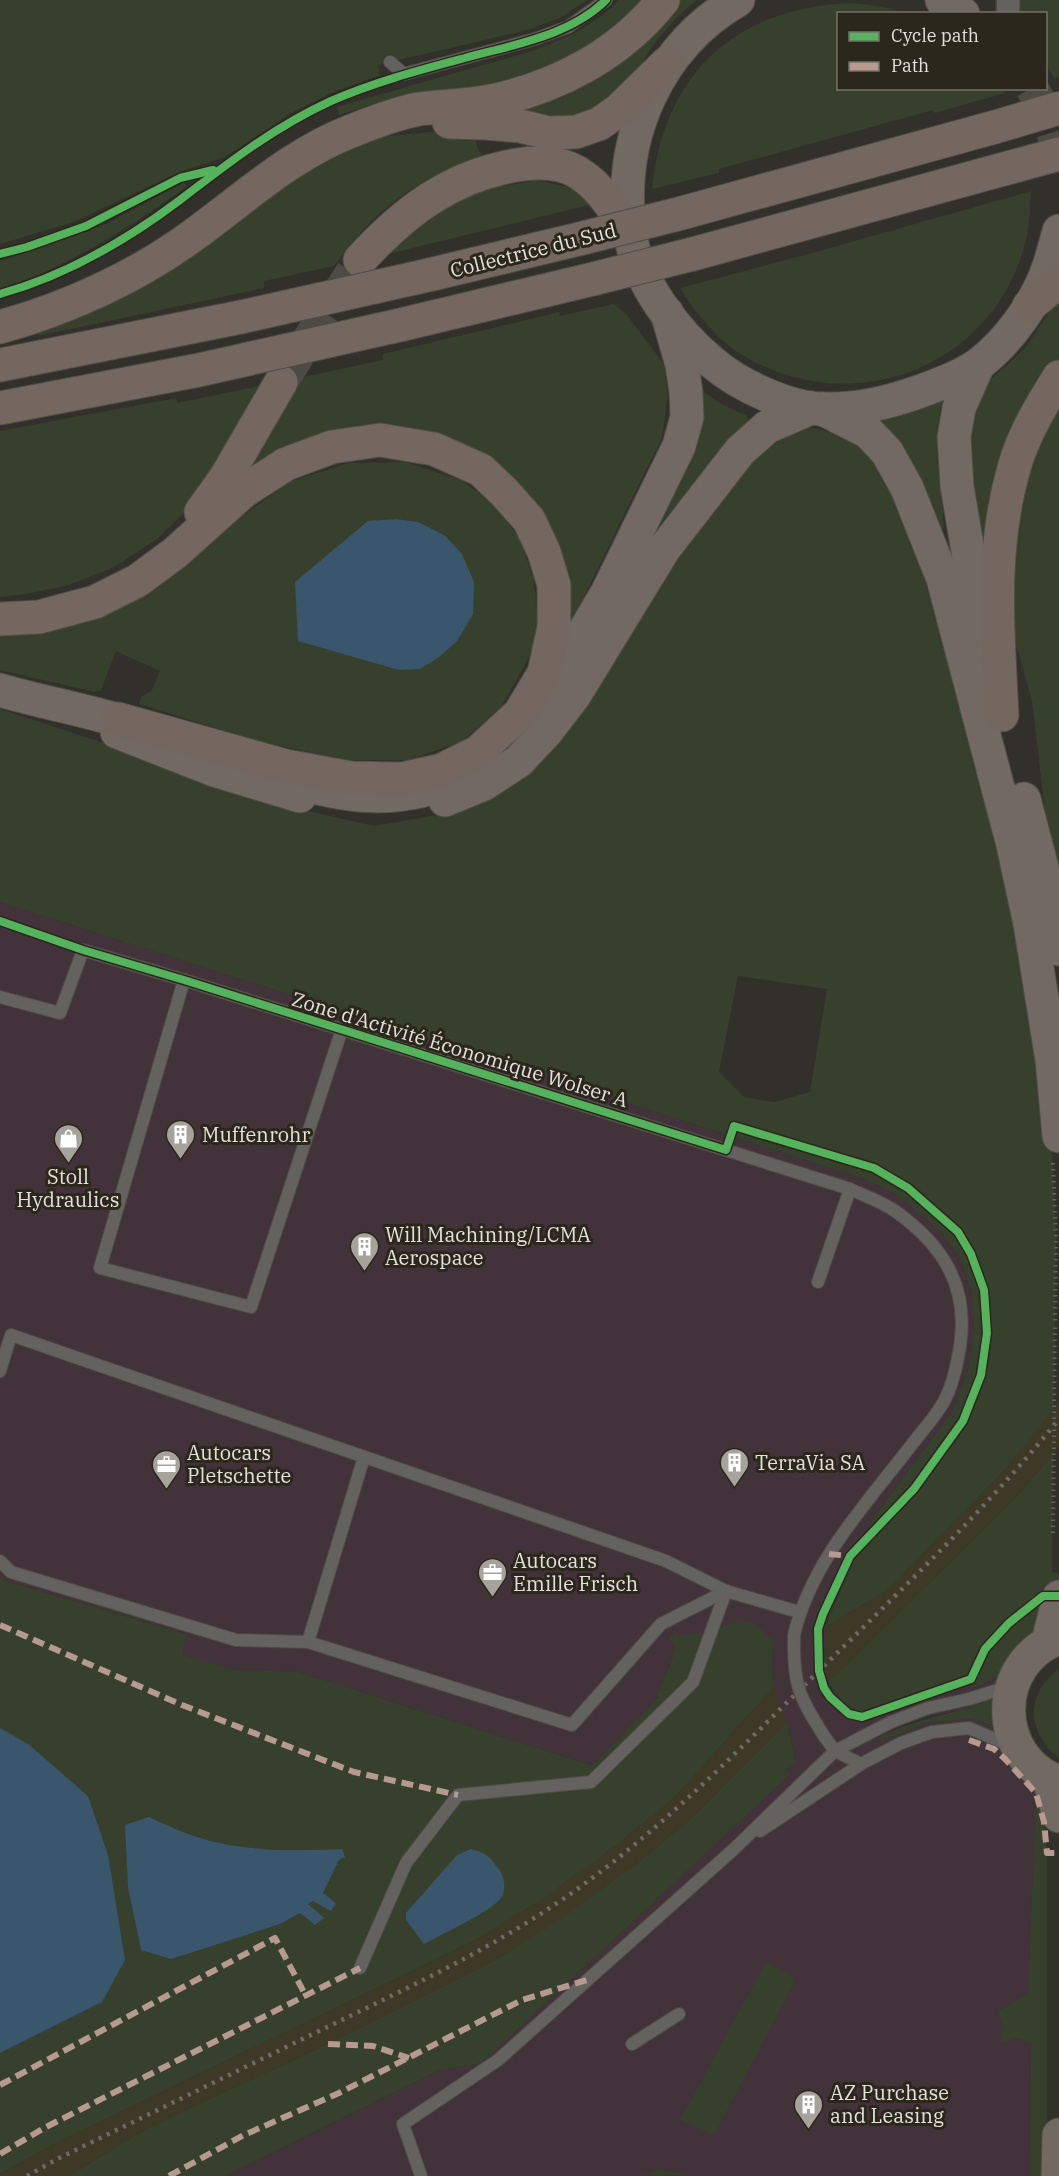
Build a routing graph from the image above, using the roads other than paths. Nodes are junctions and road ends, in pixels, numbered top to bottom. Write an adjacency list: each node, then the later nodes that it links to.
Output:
1 (606, 0): 7 (lane)
2 (663, 0): 10 (highway)
3 (738, 0): 5 (main road)
4 (942, 0): 6 (main road)
5 (713, 10): 8 (main road)
6 (960, 12)
7 (390, 62)
8 (668, 63): 10 (highway); 13 (main road)
9 (1059, 108): 19 (highway, Collectrice du Sud, bridge)
10 (353, 130): 18 (highway)
11 (1059, 154): 23 (highway, Collectrice du Sud, bridge)
12 (1059, 231): 16 (main road)
13 (630, 232): 14 (highway); 17 (main road)
14 (360, 261)
15 (1059, 281): 16 (highway)
16 (1029, 306): 20 (main road)
17 (667, 313): 24 (main road); 30 (main road)
18 (0, 327)
19 (0, 365)
20 (978, 365): 24 (main road); 29 (main road)
21 (1059, 377): 29 (highway)
22 (281, 382): 25 (highway)
23 (0, 408)
24 (817, 409): 28 (main road); 35 (main road)
25 (0, 607)
26 (0, 619): 30 (highway)
27 (0, 690): 28 (main road)
28 (38, 701): 30 (main road)
29 (1002, 715): 31 (main road)
30 (118, 719)
31 (1059, 949)
32 (184, 980): 33 (lane, Zone d'Activité Économique Wolser A); 34 (lane, Zone d'Activité Économique Wolser A); 34 (lane)
33 (0, 997)
34 (342, 1029): 36 (lane, Zone d'Activité Économique Wolser A)
35 (1059, 1122)
36 (850, 1189): 37 (lane); 43 (lane, Zone d'Activité Économique Wolser A)
37 (818, 1282)
38 (0, 1371): 39 (lane)
39 (364, 1456): 41 (lane); 45 (lane)
40 (0, 1561): 45 (lane)
41 (726, 1591): 43 (lane); 45 (lane); 53 (lane)
42 (1059, 1597): 44 (main road)
43 (799, 1612): 48 (lane, Zone d'Activité Économique Wolser A, bridge)
44 (1054, 1640): 46 (main road)
45 (308, 1642)
46 (1012, 1686): 47 (main road); 48 (lane)
47 (1019, 1749): 49 (lane); 50 (main road)
48 (835, 1751): 49 (lane); 52 (lane)
49 (861, 1764): 52 (lane)
50 (1054, 1780): 51 (main road)
51 (1059, 1816)
52 (734, 1849): 57 (lane)
53 (360, 1968)
54 (680, 2014): 55 (lane)
55 (632, 2044)
56 (1059, 2135): 58 (main road)
57 (421, 2176)
58 (1059, 2176)

